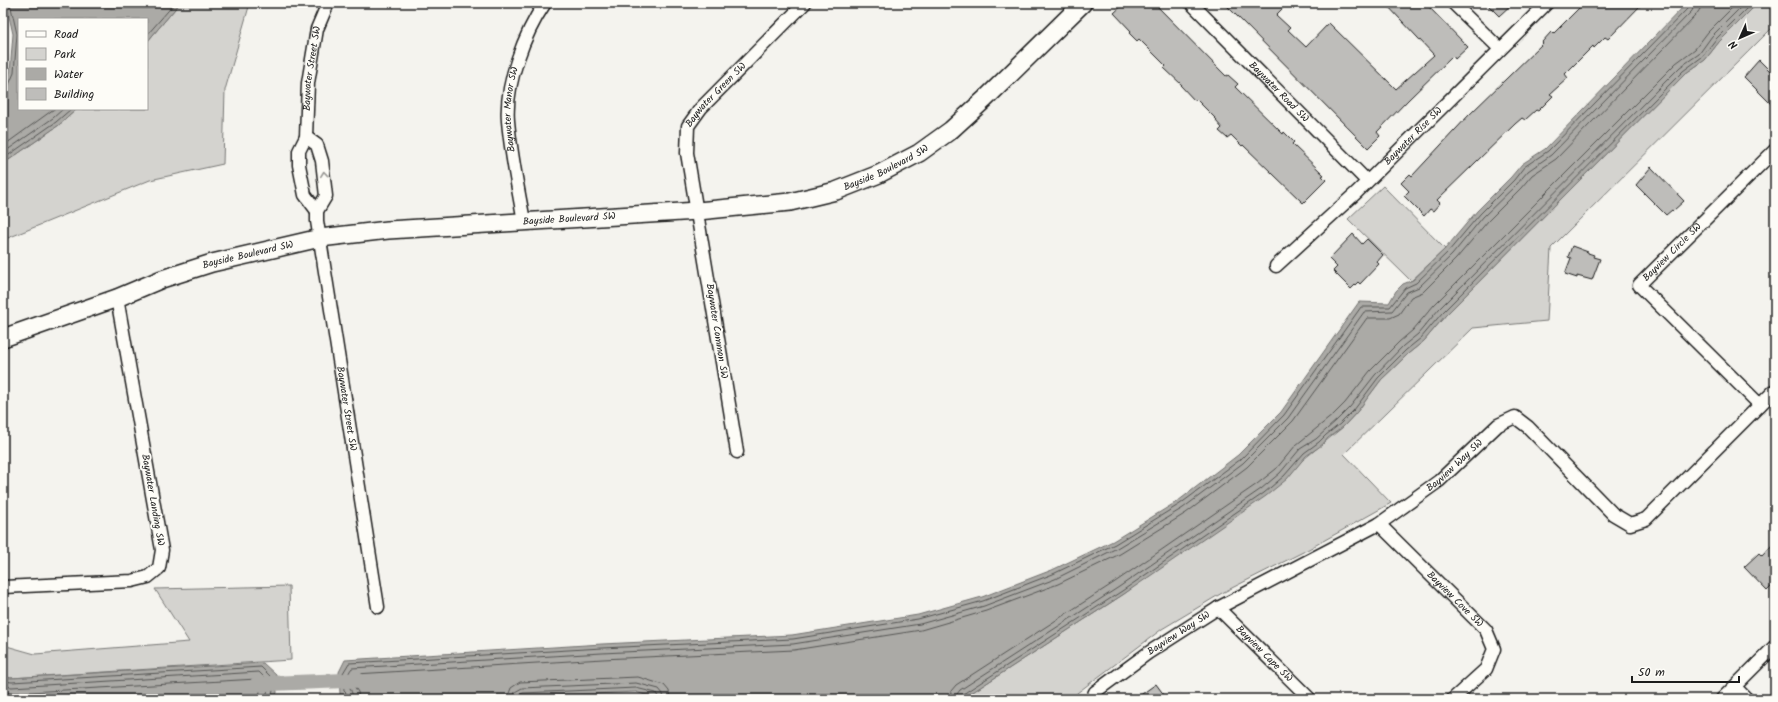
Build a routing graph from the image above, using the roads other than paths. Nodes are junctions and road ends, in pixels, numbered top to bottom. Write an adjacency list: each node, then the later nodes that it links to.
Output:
1 (328, 3): 9 (street, Baywater Street SW)
2 (545, 3): 14 (street, Baywater Manor SW)
3 (805, 3): 13 (street, Baywater Green SW)
4 (1083, 3): 13 (street, Bayside Boulevard SW)
5 (1190, 3): 11 (street, Baywater Road SW)
6 (1453, 3): 8 (street)
7 (1547, 3): 8 (street, Baywater Rise SW)
8 (1500, 49): 11 (street, Baywater Rise SW)
9 (306, 137): 12 (street, Baywater Street SW); 12 (street, Baywater Street SW, one-way to 9)
10 (1775, 150): 20 (street, Bayview Circle SW)
11 (1367, 181): 16 (street, Baywater Rise SW)
12 (318, 211): 15 (street, Baywater Street SW)
13 (698, 211): 14 (street, Bayside Boulevard SW); 21 (street, Baywater Common SW)
14 (524, 221): 15 (street, Bayside Boulevard SW)
15 (320, 238): 17 (street, Bayside Boulevard SW); 24 (street, Baywater Street SW)
16 (1276, 266)
17 (117, 298): 18 (street, Bayside Boulevard SW); 23 (street, Baywater Landing SW)
18 (3, 338)
19 (1775, 390): 20 (street, Bayview Way SW)
20 (1760, 405): 22 (street, Bayview Way SW)
21 (737, 452)
22 (1379, 524): 25 (street, Bayview Way SW); 30 (street, Bayview Cove SW)
23 (3, 587)
24 (378, 607)
25 (1218, 608): 28 (street, Bayview Way SW); 29 (street, Bayview Cape SW)
26 (1775, 646): 27 (street)
27 (1735, 686): 31 (street); 32 (street)
28 (1092, 699)
29 (1310, 699)
30 (1453, 699)
31 (1722, 699)
32 (1747, 699)

